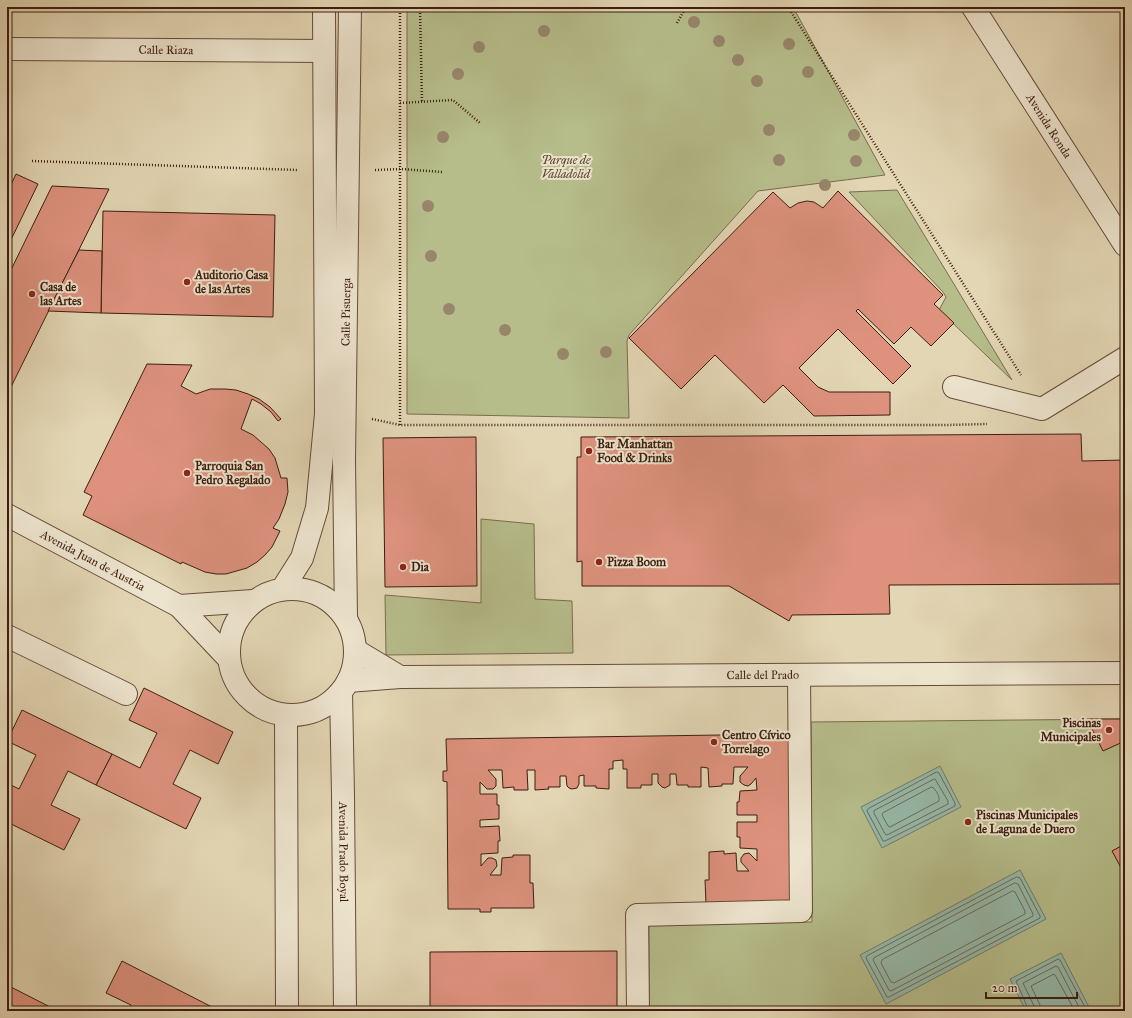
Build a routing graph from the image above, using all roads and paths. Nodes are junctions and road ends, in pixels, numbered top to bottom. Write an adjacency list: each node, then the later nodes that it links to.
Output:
1 (324, 7): 10 (street, Calle Pisuerga)
2 (350, 7): 17 (street, Calle Pisuerga)
3 (400, 7): 12 (path)
4 (420, 7): 11 (path)
5 (686, 7): 8 (path)
6 (788, 7): 22 (path)
7 (973, 7): 19 (street, Avenida Ronda)
8 (677, 23)
9 (7, 49): 10 (street, Calle Riaza)
10 (324, 51): 16 (street, Calle Pisuerga)
11 (422, 102): 12 (path); 13 (path)
12 (400, 103): 15 (path)
13 (480, 123)
14 (32, 161): 16 (path)
15 (401, 169): 17 (path); 18 (path); 25 (path)
16 (324, 171): 27 (street, Calle Pisuerga)
17 (348, 171): 23 (street, Calle Pisuerga)
18 (442, 172)
19 (1125, 245)
20 (1125, 358): 22 (street)
21 (954, 386): 22 (street)
22 (1042, 409)
23 (345, 414): 25 (path); 30 (street, Calle Pisuerga)
24 (989, 424): 25 (path)
25 (400, 425)
26 (7, 515): 29 (street, Avenida Juan de Austria)
27 (283, 588): 28 (street); 30 (street)
28 (253, 601): 29 (street); 33 (street)
29 (179, 606): 33 (street, Avenida Juan de Austria)
30 (346, 618): 32 (street)
31 (7, 636): 38 (street)
32 (355, 650): 36 (street); 37 (street)
33 (229, 659): 39 (street)
34 (1125, 673): 35 (street, Calle del Prado)
35 (800, 675): 36 (street, Calle del Prado); 42 (street)
36 (400, 677): 37 (street, Calle del Prado)
37 (344, 687): 39 (street); 41 (street, Avenida Prado Boyal)
38 (126, 694)
39 (286, 715): 40 (street)
40 (287, 1011)
41 (345, 1011)
42 (638, 1011)

